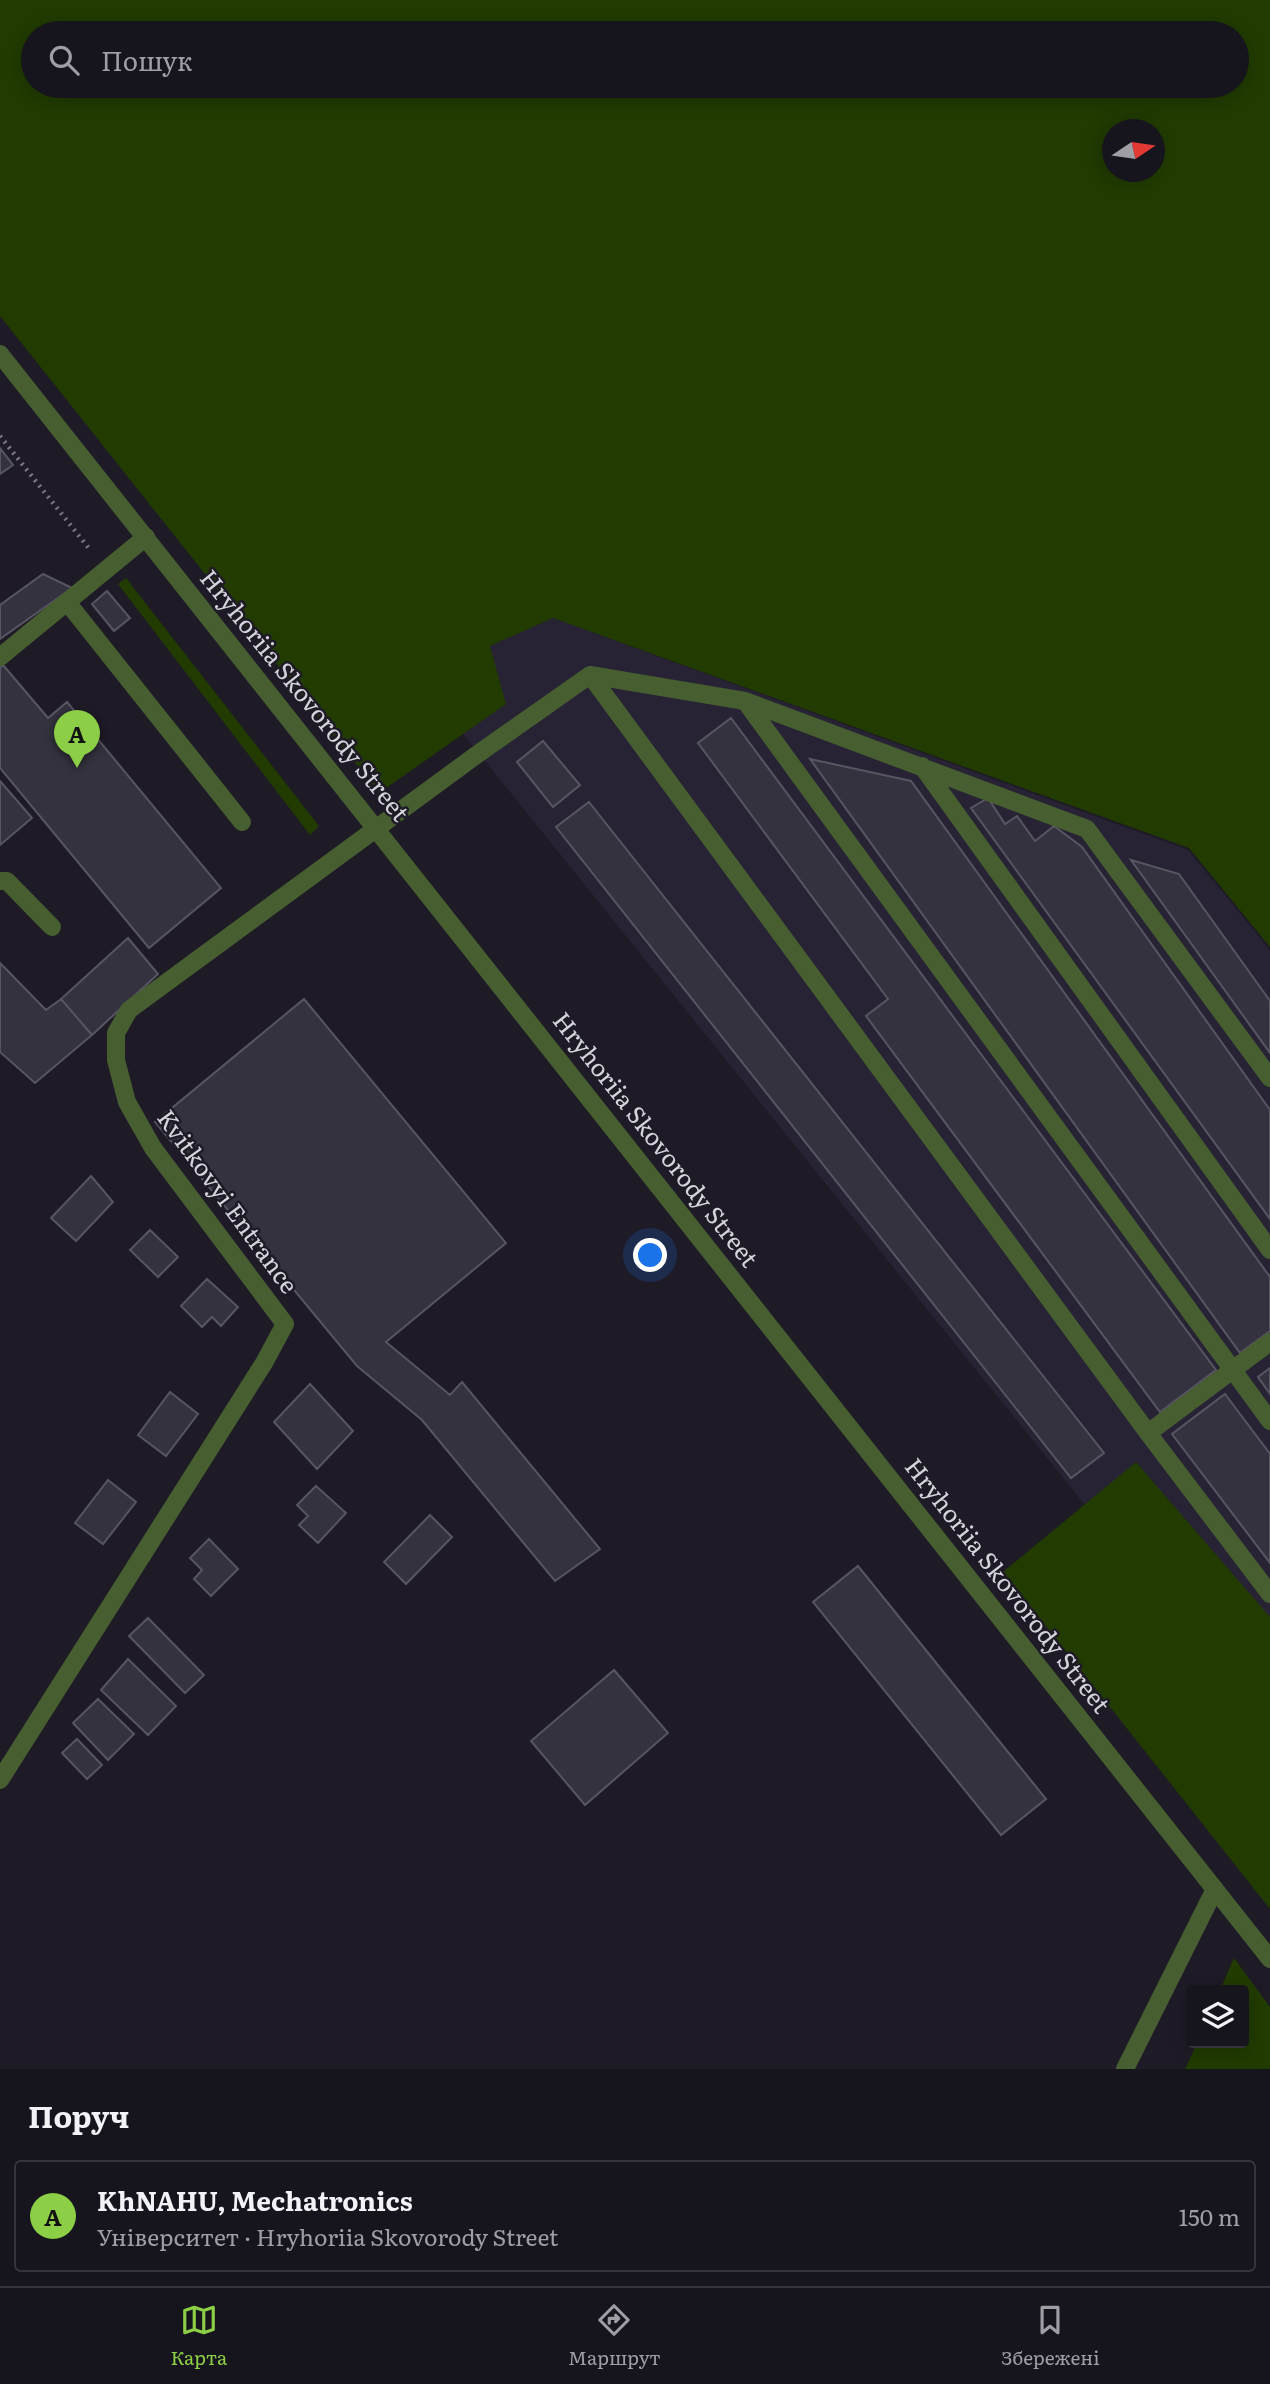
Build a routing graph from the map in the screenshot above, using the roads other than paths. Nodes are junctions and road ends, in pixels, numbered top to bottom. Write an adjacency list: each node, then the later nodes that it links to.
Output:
1 (0, 354): 2 (street, Hryhoriia Skovorody Street)
2 (146, 537): 3 (street); 9 (street, Hryhoriia Skovorody Street)
3 (67, 602): 4 (street); 8 (street)
4 (0, 657)
5 (590, 675): 6 (street); 9 (street); 17 (street)
6 (745, 701): 7 (street); 15 (street)
7 (922, 766): 12 (street); 13 (street)
8 (242, 822)
9 (377, 827): 19 (street, Kvitkovyi Entrance); 20 (street, Hryhoriia Skovorody Street)
10 (0, 881): 11 (street)
11 (52, 927)
12 (1270, 1078)
13 (1270, 1250)
14 (1270, 1342): 15 (street)
15 (1232, 1370): 16 (street); 17 (street)
16 (1270, 1422)
17 (1148, 1433): 18 (street)
18 (1270, 1594)
19 (0, 1780)
20 (1214, 1889): 21 (street, Hryhoriia Skovorody Street); 22 (street)
21 (1270, 1959)
22 (1125, 2069)

